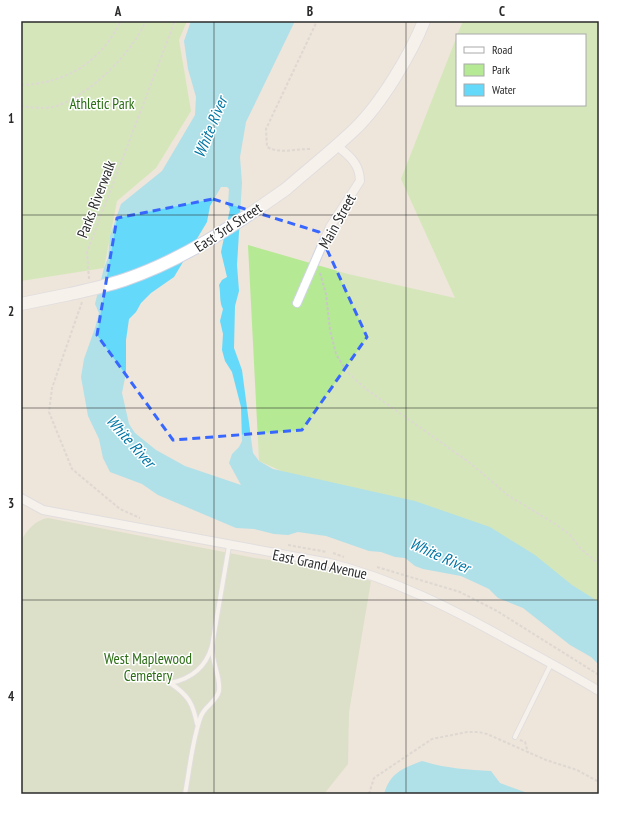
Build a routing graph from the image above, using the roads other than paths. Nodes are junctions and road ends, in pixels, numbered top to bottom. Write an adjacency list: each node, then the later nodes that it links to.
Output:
1 (424, 21): 2 (main road, East 3rd Street)
2 (336, 145): 3 (street, Main Street); 4 (main road, East 3rd Street, bridge)
3 (297, 303)
4 (21, 304)
5 (21, 498): 6 (street, East Grand Avenue)
6 (229, 546): 7 (lane); 8 (street, East Grand Avenue)
7 (212, 646): 10 (lane); 10 (lane)
8 (552, 664): 9 (street, East Grand Avenue); 11 (lane)
9 (599, 691)
10 (198, 726): 12 (lane)
11 (515, 737)
12 (185, 794)

